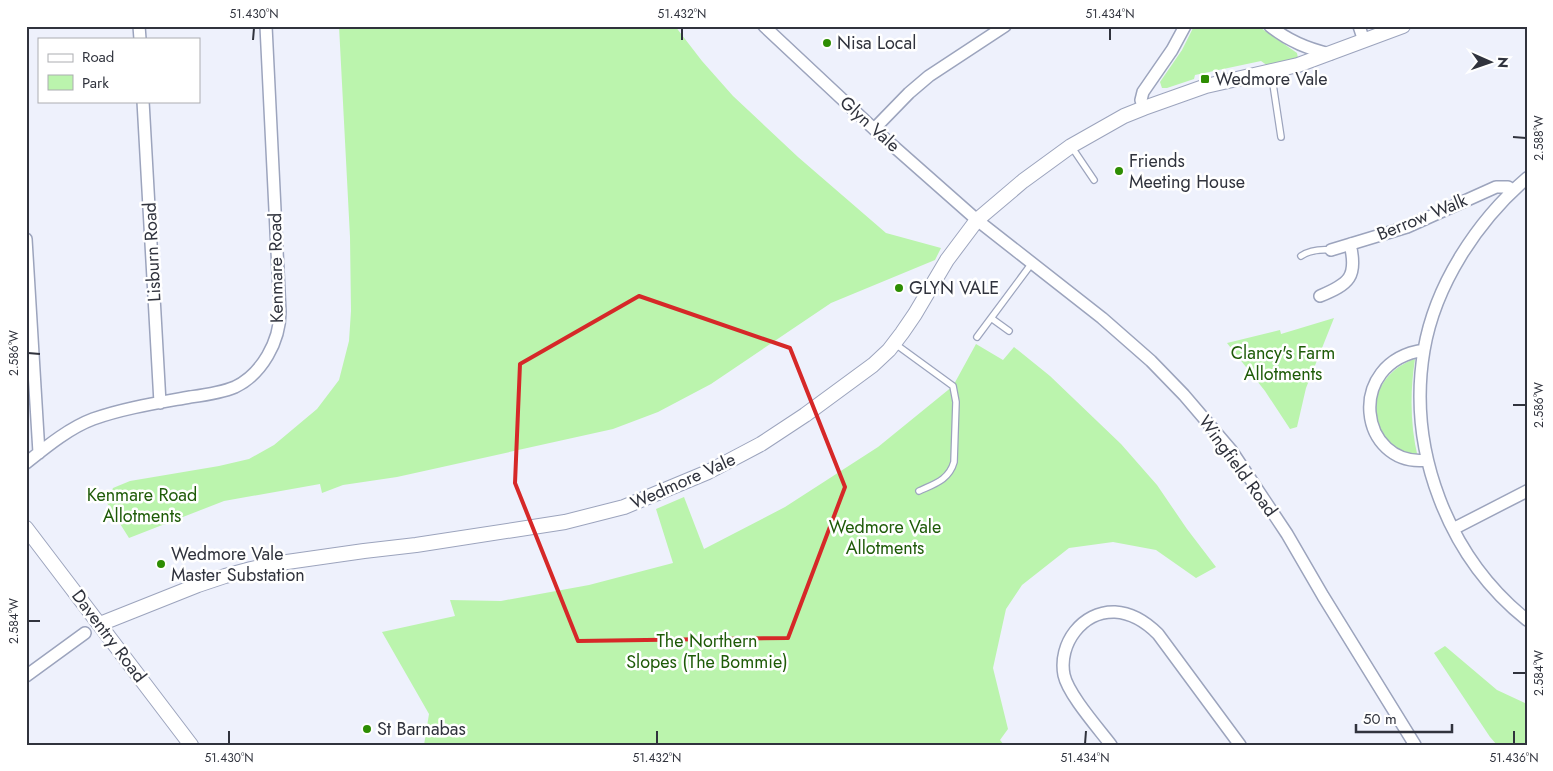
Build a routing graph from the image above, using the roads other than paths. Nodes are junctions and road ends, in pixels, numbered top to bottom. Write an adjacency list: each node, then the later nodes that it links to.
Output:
1 (266, 26): 31 (street, Kenmare Road)
2 (764, 26): 13 (street, Glyn Vale)
3 (1005, 26): 13 (street)
4 (1185, 26): 12 (street)
5 (1270, 26): 9 (street)
6 (1358, 26): 8 (street)
7 (1404, 26): 8 (street, Wedmore Vale)
8 (1364, 41): 9 (street, Wedmore Vale)
9 (1332, 54): 10 (street, Wedmore Vale)
10 (1271, 71): 12 (street, Wedmore Vale); 14 (lane)
11 (143, 102): 31 (street, Lisburn Road)
12 (1144, 108): 15 (street, Wedmore Vale)
13 (874, 129): 19 (street, Glyn Vale)
14 (1281, 137)
15 (1071, 146): 17 (lane); 19 (street, Wedmore Vale)
16 (1527, 178): 18 (street)
17 (1094, 180)
18 (1513, 190): 21 (street, Berrow Walk); 30 (street)
19 (977, 220): 24 (street, Wingfield Road); 29 (street, Wedmore Vale)
20 (26, 238): 32 (street)
21 (1350, 244): 22 (street, Berrow Walk); 25 (street)
22 (1331, 250): 23 (lane)
23 (1301, 256)
24 (1032, 263): 26 (lane); 46 (street, Wingfield Road)
25 (1320, 296)
26 (991, 318): 27 (lane); 28 (lane)
27 (1009, 331)
28 (977, 337)
29 (894, 343): 35 (lane); 40 (street, Wedmore Vale)
30 (1424, 350): 33 (street); 33 (street)
31 (160, 403): 32 (street, Kenmare Road)
32 (39, 453): 34 (street, Kenmare Road)
33 (1427, 460): 38 (street)
34 (26, 463)
35 (918, 491)
36 (1527, 491): 38 (street)
37 (26, 528): 40 (street, Daventry Road)
38 (1452, 528): 39 (street)
39 (1527, 620)
40 (100, 624): 43 (street, Daventry Road)
41 (85, 633): 42 (street)
42 (26, 676)
43 (191, 745)
44 (1111, 745): 45 (street)
45 (1240, 745)
46 (1415, 745)

